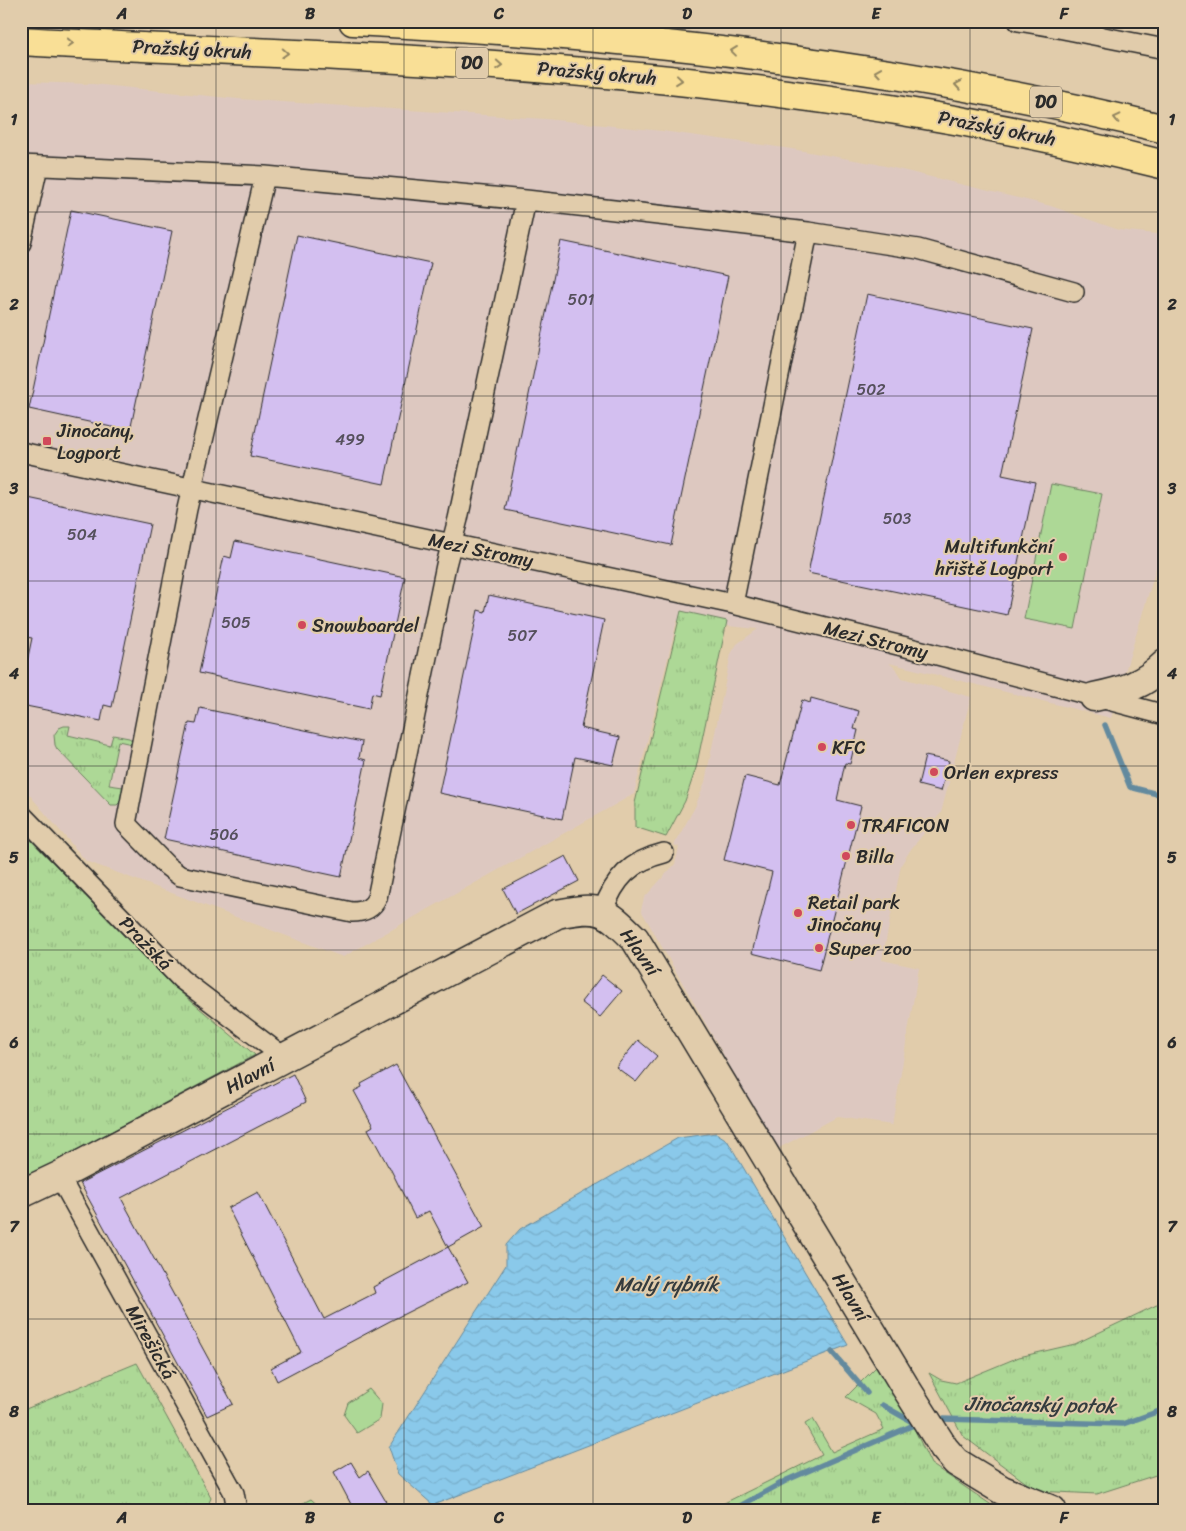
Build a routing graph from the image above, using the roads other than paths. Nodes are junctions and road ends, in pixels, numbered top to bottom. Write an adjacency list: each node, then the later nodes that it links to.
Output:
1 (353, 21): 5 (highway, Pražský okruh / D0, one-way to 1)
2 (1018, 21): 4 (street)
3 (21, 41): 6 (highway, Pražský okruh / D0, one-way to 6)
4 (1165, 50)
5 (1165, 129)
6 (1165, 165)
7 (30, 166): 8 (street); 11 (street)
8 (265, 176): 9 (street); 14 (street)
9 (526, 200): 10 (street); 15 (street)
10 (808, 232): 12 (street); 16 (street)
11 (21, 243)
12 (1074, 292)
13 (21, 452): 14 (street, Mezi Stromy)
14 (192, 489): 15 (street, Mezi Stromy); 15 (street)
15 (451, 544): 16 (street, Mezi Stromy)
16 (733, 604): 18 (street, Mezi Stromy)
17 (1165, 664): 18 (street)
18 (1094, 697): 19 (street, Mezi Stromy)
19 (1165, 715)
20 (21, 814): 23 (street, Pražská)
21 (664, 853): 22 (street)
22 (603, 911): 23 (street, Hlavní); 27 (street, Hlavní)
23 (285, 1058): 24 (street, Hlavní)
24 (59, 1176): 25 (street, Hlavní); 26 (street, Mirešická)
25 (21, 1194)
26 (238, 1510)
27 (1052, 1510)

